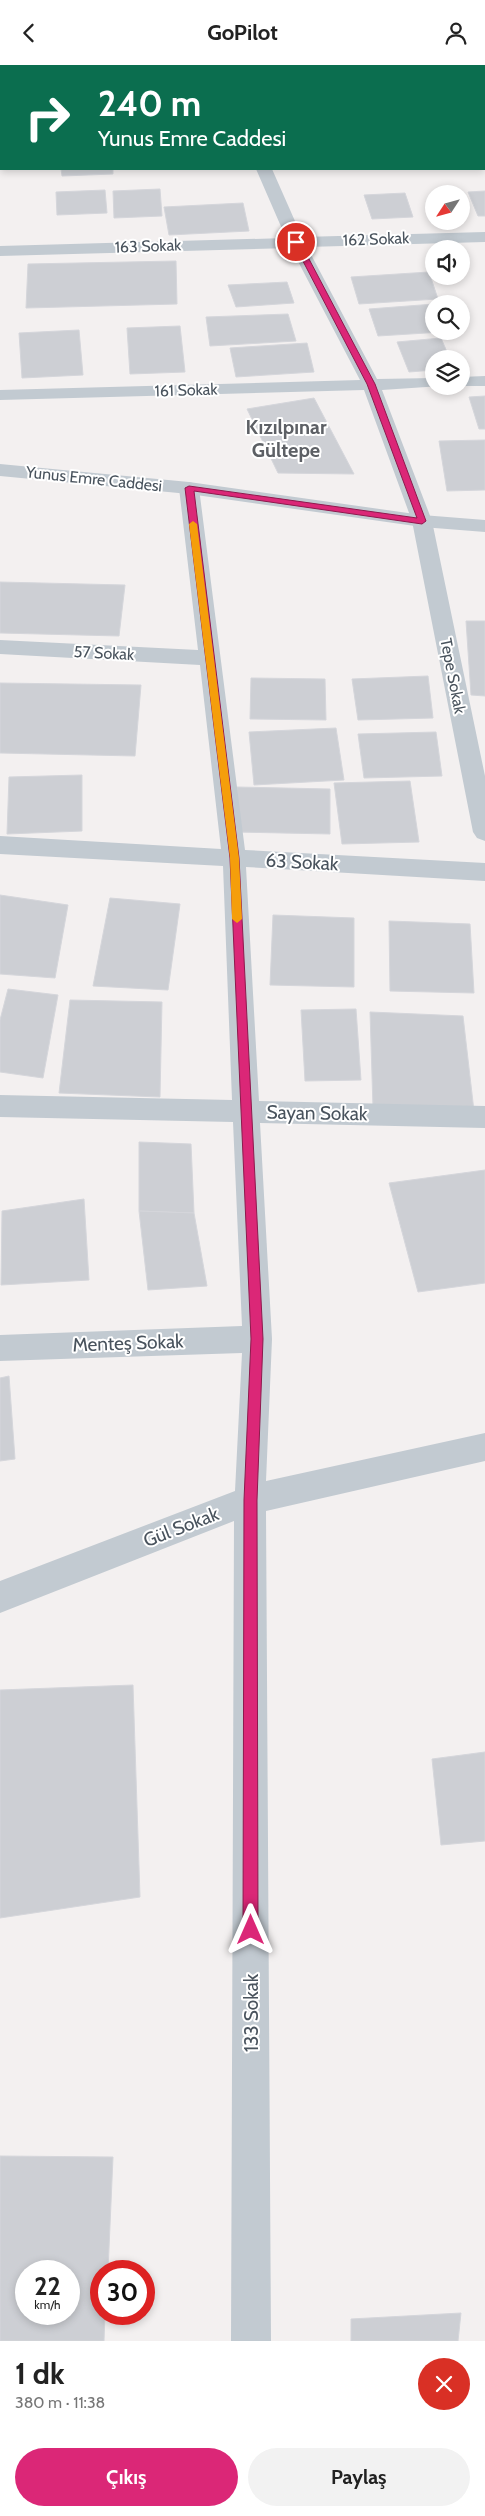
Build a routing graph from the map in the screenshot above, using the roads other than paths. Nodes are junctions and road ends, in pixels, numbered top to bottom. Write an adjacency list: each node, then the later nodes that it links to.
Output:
1 (264, 170): 3 (street, Tepe Sokak)
2 (485, 237): 3 (street, 162 Sokak)
3 (296, 242): 4 (street, 163 Sokak); 8 (street, Tepe Sokak)
4 (0, 251)
5 (485, 381): 6 (street)
6 (470, 382)
7 (425, 383): 8 (street, 161 Sokak)
8 (371, 384): 9 (street, 161 Sokak); 12 (street, Tepe Sokak)
9 (0, 395)
10 (0, 469): 11 (street, Yunus Emre Caddesi)
11 (189, 488): 12 (street, Yunus Emre Caddesi); 15 (street, 133 Sokak)
12 (422, 521): 13 (street, Yunus Emre Caddesi); 16 (street, Tepe Sokak)
13 (485, 526)
14 (0, 647): 15 (street, 57 Sokak)
15 (209, 658): 18 (street, 133 Sokak)
16 (485, 832)
17 (0, 845): 18 (street, 63 Sokak)
18 (234, 858): 19 (street, 63 Sokak); 21 (street, 133 Sokak)
19 (485, 872)
20 (0, 1106): 21 (street, Sayan Sokak)
21 (245, 1112): 22 (street, Sayan Sokak); 23 (street, 133 Sokak)
22 (485, 1117)
23 (257, 1339): 24 (street, Menteş Sokak); 26 (street, 133 Sokak)
24 (0, 1348)
25 (485, 1447): 26 (street, Gül Sokak)
26 (250, 1500): 27 (street, Gül Sokak); 28 (street, 133 Sokak)
27 (0, 1597)
28 (252, 2341)

